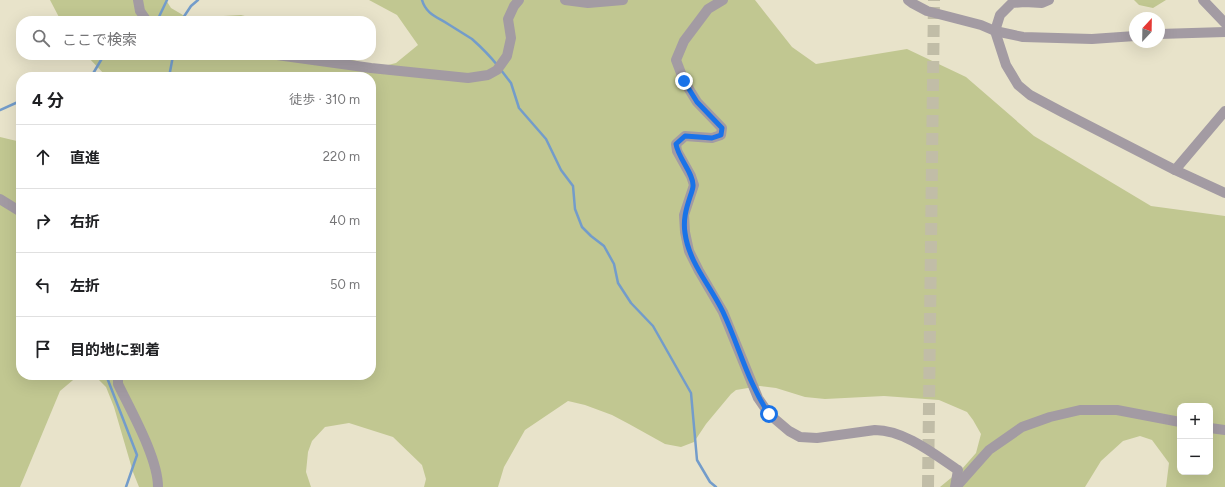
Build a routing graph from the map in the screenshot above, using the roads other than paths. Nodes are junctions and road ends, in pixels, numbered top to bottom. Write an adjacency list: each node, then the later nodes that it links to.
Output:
1 (138, 0): 9 (street)
2 (519, 0): 15 (street)
3 (565, 0): 4 (street)
4 (623, 0)
5 (723, 0): 26 (street)
6 (908, 0): 11 (street)
7 (1049, 0): 11 (street)
8 (1203, 0): 10 (street)
9 (144, 16)
10 (1225, 23)
11 (995, 31): 14 (street); 17 (street)
12 (1225, 32): 13 (street)
13 (1165, 34)
14 (1129, 36)
15 (314, 60)
16 (1225, 111): 17 (street)
17 (1175, 170): 18 (street)
18 (1225, 193)
19 (0, 199): 20 (street)
20 (16, 209)
21 (118, 380): 25 (street)
22 (1177, 421): 26 (street)
23 (1213, 428): 24 (street)
24 (1225, 430)
25 (158, 487)
26 (956, 487)

